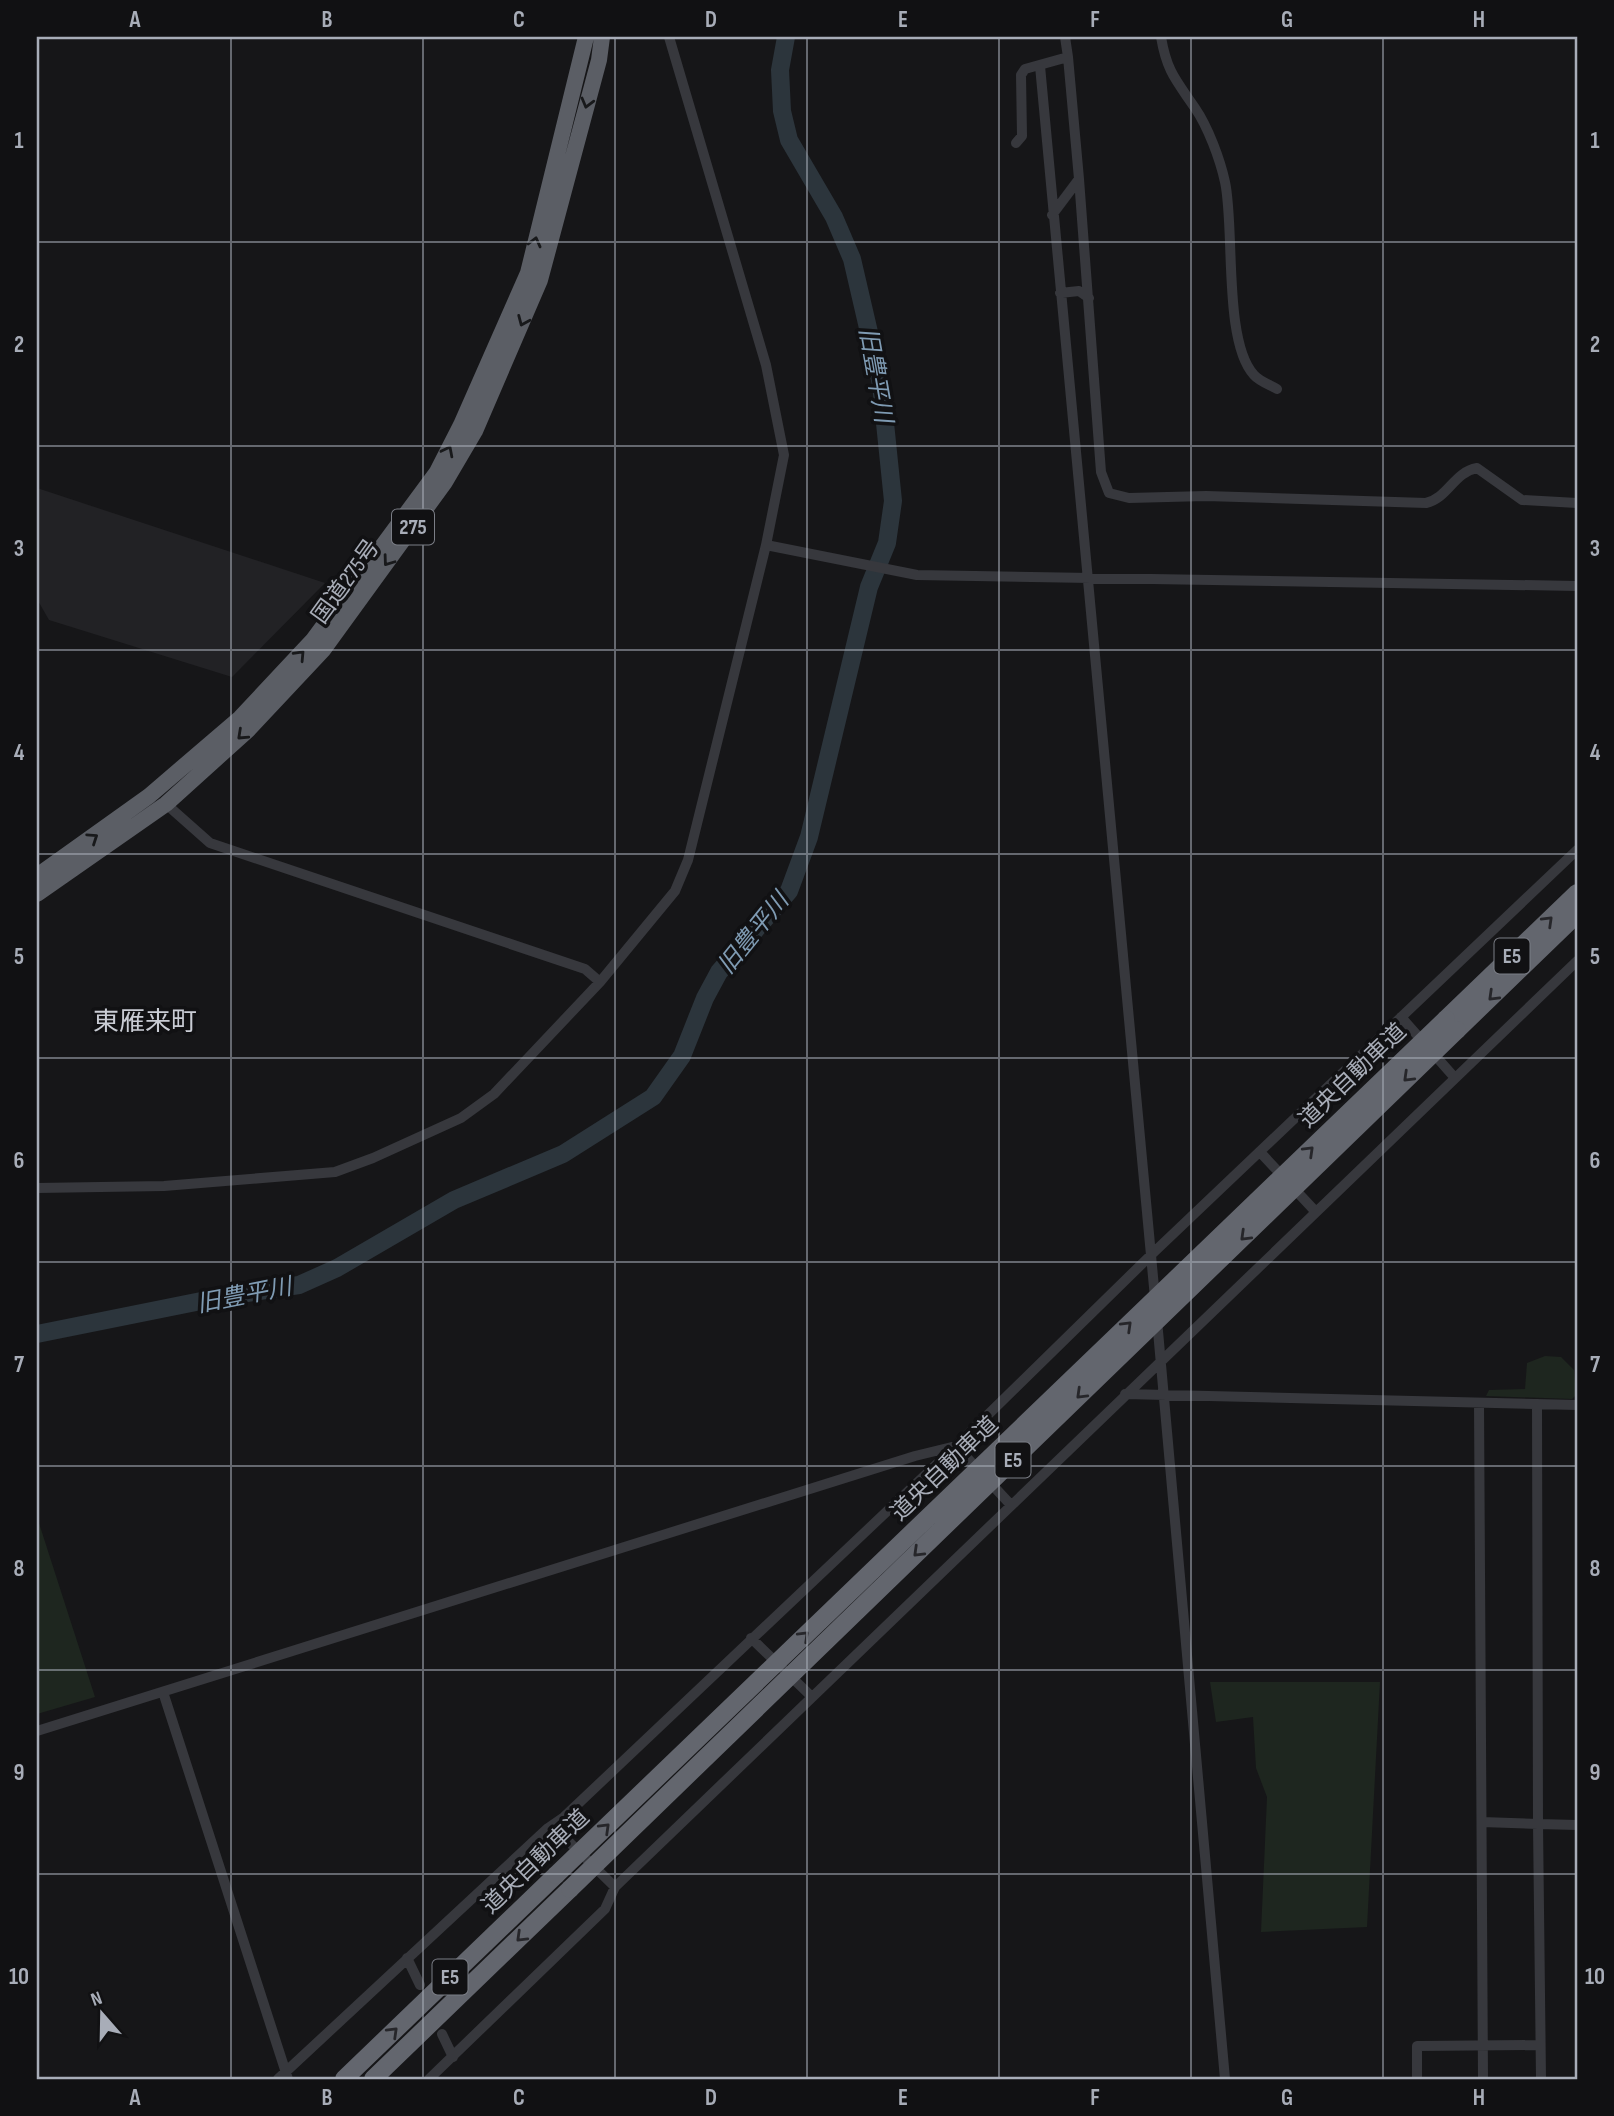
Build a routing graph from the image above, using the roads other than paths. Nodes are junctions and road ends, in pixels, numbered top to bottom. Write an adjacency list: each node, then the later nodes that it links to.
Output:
1 (586, 37): 20 (highway, 国道275号 / 275, one-way to 1)
2 (602, 37): 18 (highway, 国道275号 / 275, one-way to 18)
3 (668, 37): 15 (street)
4 (1065, 37): 6 (street)
5 (1161, 37): 13 (street)
6 (1068, 57): 7 (street); 9 (street)
7 (1040, 66): 8 (street); 10 (street)
8 (1016, 143)
9 (1079, 179): 10 (street); 12 (street)
10 (1052, 216): 11 (street)
11 (1060, 293): 12 (street); 16 (street)
12 (1089, 298): 14 (street)
13 (1277, 389)
14 (1577, 503)
15 (766, 545): 16 (street); 25 (street)
16 (1089, 578): 17 (street); 32 (street)
17 (1577, 586)
18 (166, 804): 22 (highway, 国道275号 / 275); 25 (street)
19 (1577, 850): 26 (street)
20 (37, 876)
21 (1577, 893): 27 (highway, 道央自動車道 / E5, one-way to 21)
22 (37, 894)
23 (1577, 914): 27 (highway, 道央自動車道 / E5, one-way to 27)
24 (1577, 961): 28 (street)
25 (600, 982): 30 (street)
26 (1401, 1017): 28 (street); 29 (street)
27 (1452, 1025): 57 (highway, 道央自動車道 / E5, one-way to 27, bridge); 58 (highway, 道央自動車道 / E5, one-way to 58, bridge)
28 (1455, 1078): 31 (street)
29 (1260, 1152): 31 (street); 32 (street)
30 (37, 1188)
31 (1315, 1211): 33 (street)
32 (1152, 1254): 33 (street); 39 (street)
33 (1161, 1359): 34 (street); 35 (street)
34 (1125, 1394): 35 (street); 40 (street)
35 (1165, 1398): 36 (street); 60 (street)
36 (1479, 1403): 37 (street); 45 (street)
37 (1537, 1404): 38 (street); 46 (street)
38 (1577, 1405)
39 (956, 1446): 40 (street); 41 (street); 42 (street)
40 (1010, 1504): 43 (street)
41 (751, 1638): 43 (street); 48 (street)
42 (163, 1692): 44 (street); 56 (street)
43 (811, 1696): 49 (street)
44 (37, 1731)
45 (1482, 1822): 46 (street); 53 (street)
46 (1538, 1824): 47 (street); 54 (street)
47 (1577, 1825)
48 (548, 1828): 49 (street); 50 (street)
49 (615, 1887): 55 (street)
50 (407, 1958): 51 (street); 56 (street)
51 (420, 1985)
52 (442, 2034): 55 (street)
53 (1483, 2045): 54 (street); 61 (street); 62 (street)
54 (1540, 2045): 63 (street)
55 (453, 2057): 59 (street)
56 (284, 2077)
57 (344, 2079)
58 (373, 2079)
59 (429, 2079)
60 (1225, 2079)
61 (1417, 2079)
62 (1483, 2079)
63 (1541, 2079)

